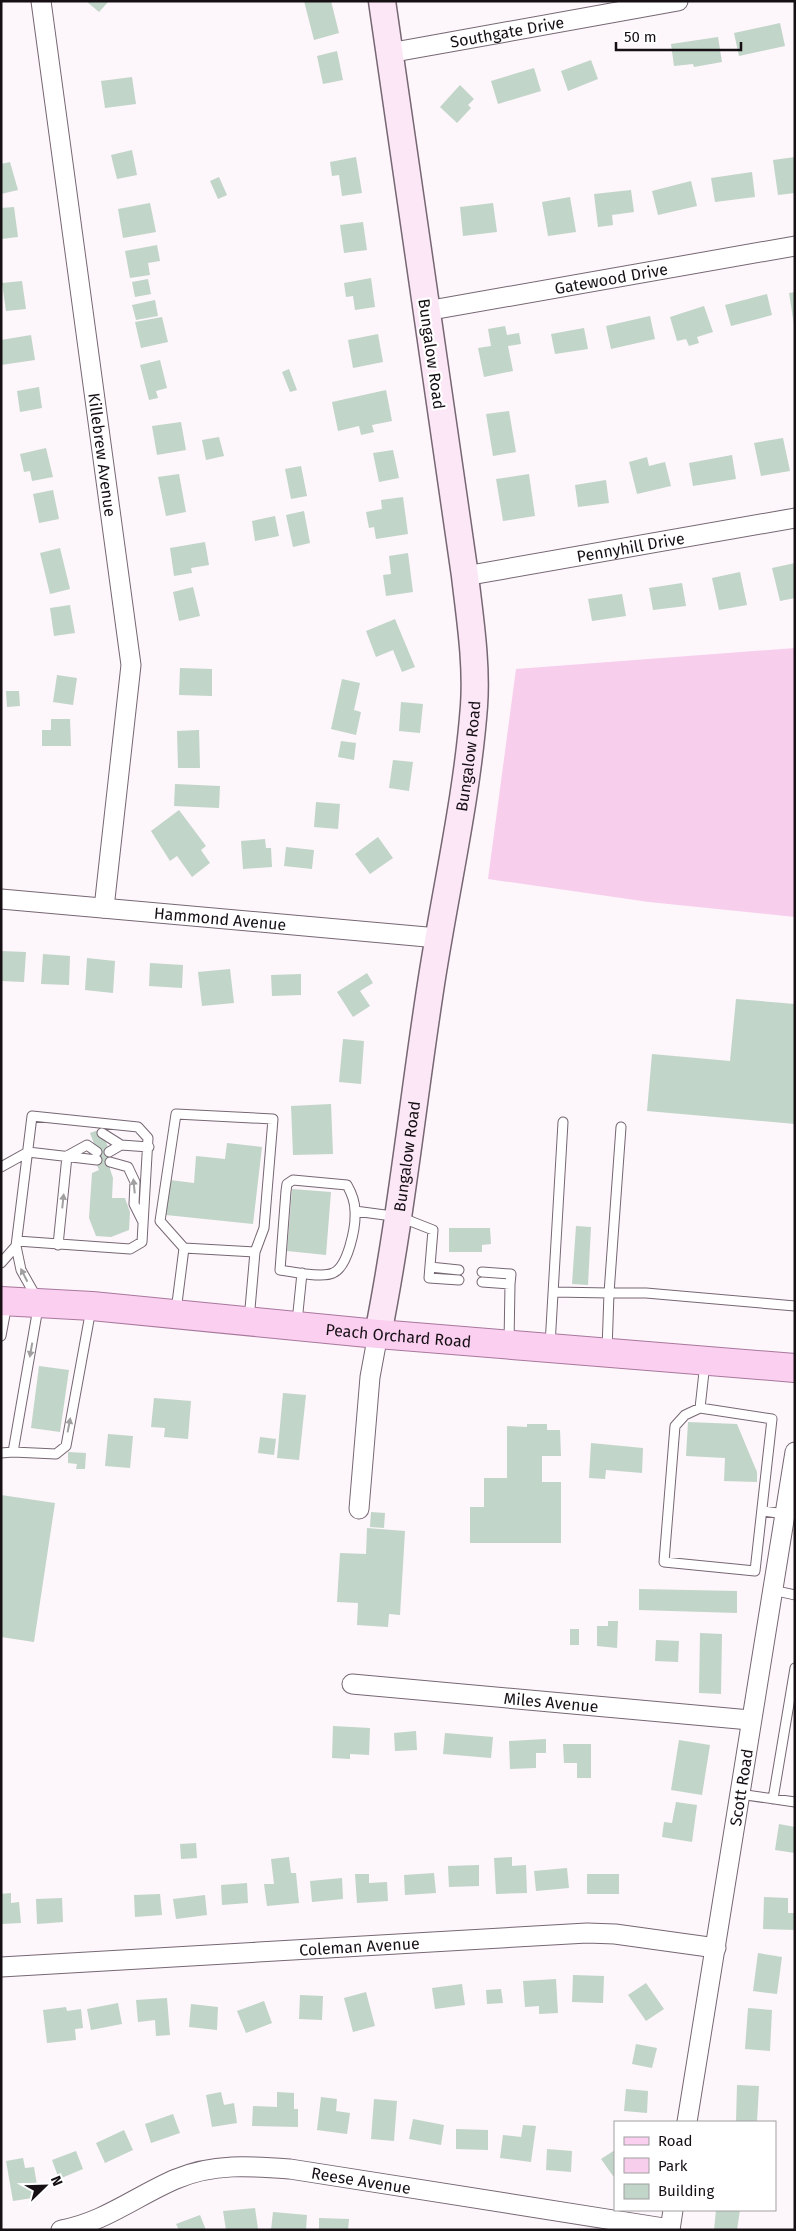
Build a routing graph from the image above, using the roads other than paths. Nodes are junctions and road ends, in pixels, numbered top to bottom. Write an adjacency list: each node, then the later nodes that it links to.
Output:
1 (41, 1): 11 (street, Killebrew Avenue)
2 (382, 1): 5 (street, Bungalow Road)
3 (678, 1): 4 (street, Southgate Drive)
4 (623, 6): 5 (street, Southgate Drive)
5 (389, 53): 7 (street, Bungalow Road)
6 (795, 246): 7 (street, Gatewood Drive)
7 (426, 310): 9 (street, Bungalow Road)
8 (795, 518): 9 (street, Pennyhill Drive)
9 (464, 576): 12 (street, Bungalow Road)
10 (1, 899): 11 (street, Hammond Avenue)
11 (104, 908): 12 (street, Hammond Avenue)
12 (438, 938): 25 (street, Bungalow Road)
13 (563, 1122): 39 (lane)
14 (621, 1127): 40 (lane)
15 (102, 1133): 17 (lane)
16 (106, 1142): 17 (lane)
17 (121, 1145): 18 (lane); 20 (lane)
18 (149, 1147): 19 (lane); 26 (lane)
19 (28, 1152): 21 (lane); 23 (lane); 27 (lane)
20 (109, 1152)
21 (68, 1156): 21 (lane); 28 (lane, one-way to 21)
22 (110, 1162): 26 (lane, one-way to 22)
23 (1, 1167)
24 (355, 1211): 25 (lane); 35 (lane); 35 (lane)
25 (400, 1217): 32 (lane); 48 (street, Bungalow Road)
26 (143, 1222): 28 (lane)
27 (16, 1244): 28 (lane); 31 (lane); 42 (lane, one-way to 27)
28 (58, 1245)
29 (184, 1248): 30 (lane); 30 (lane); 45 (lane)
30 (255, 1252): 46 (lane)
31 (1, 1263)
32 (430, 1267): 33 (lane); 36 (lane)
33 (460, 1270)
34 (482, 1272): 38 (lane)
35 (302, 1273): 47 (lane)
36 (459, 1280)
37 (482, 1282): 38 (lane)
38 (510, 1284): 50 (lane)
39 (554, 1292): 40 (lane); 51 (lane)
40 (609, 1293): 44 (lane); 52 (lane)
41 (4, 1302): 42 (main road, Peach Orchard Road); 49 (lane)
42 (39, 1302): 43 (main road, Peach Orchard Road); 56 (lane, one-way to 56)
43 (92, 1306): 45 (main road, Peach Orchard Road); 56 (lane, one-way to 43)
44 (795, 1306)
45 (175, 1314): 46 (main road, Peach Orchard Road)
46 (248, 1321): 47 (main road, Peach Orchard Road)
47 (296, 1326): 48 (main road, Peach Orchard Road)
48 (378, 1334): 50 (main road, Peach Orchard Road); 59 (street, Bungalow Road)
49 (1, 1336)
50 (509, 1345): 51 (main road, Peach Orchard Road)
51 (550, 1348): 52 (main road, Peach Orchard Road)
52 (607, 1352): 53 (main road, Peach Orchard Road)
53 (705, 1360): 54 (main road, Peach Orchard Road); 55 (lane)
54 (795, 1368)
55 (700, 1408): 60 (lane); 60 (lane)
56 (13, 1452): 58 (lane)
57 (795, 1452): 61 (street, Scott Road)
58 (1, 1453)
59 (358, 1509)
60 (763, 1511): 61 (lane)
61 (784, 1514): 62 (street, Scott Road)
62 (772, 1590): 63 (lane); 66 (street, Scott Road)
63 (795, 1595)
64 (795, 1668): 68 (lane)
65 (352, 1684): 66 (street, Miles Avenue)
66 (750, 1720): 67 (street, Scott Road)
67 (739, 1794): 68 (lane); 70 (street, Scott Road)
68 (773, 1799): 69 (lane)
69 (795, 1802)
70 (716, 1948): 71 (street, Coleman Avenue); 72 (street, Scott Road)
71 (1, 1967)
72 (687, 2121)
73 (673, 2211): 75 (street)
74 (68, 2229): 75 (street, Reese Avenue)
75 (670, 2230)

